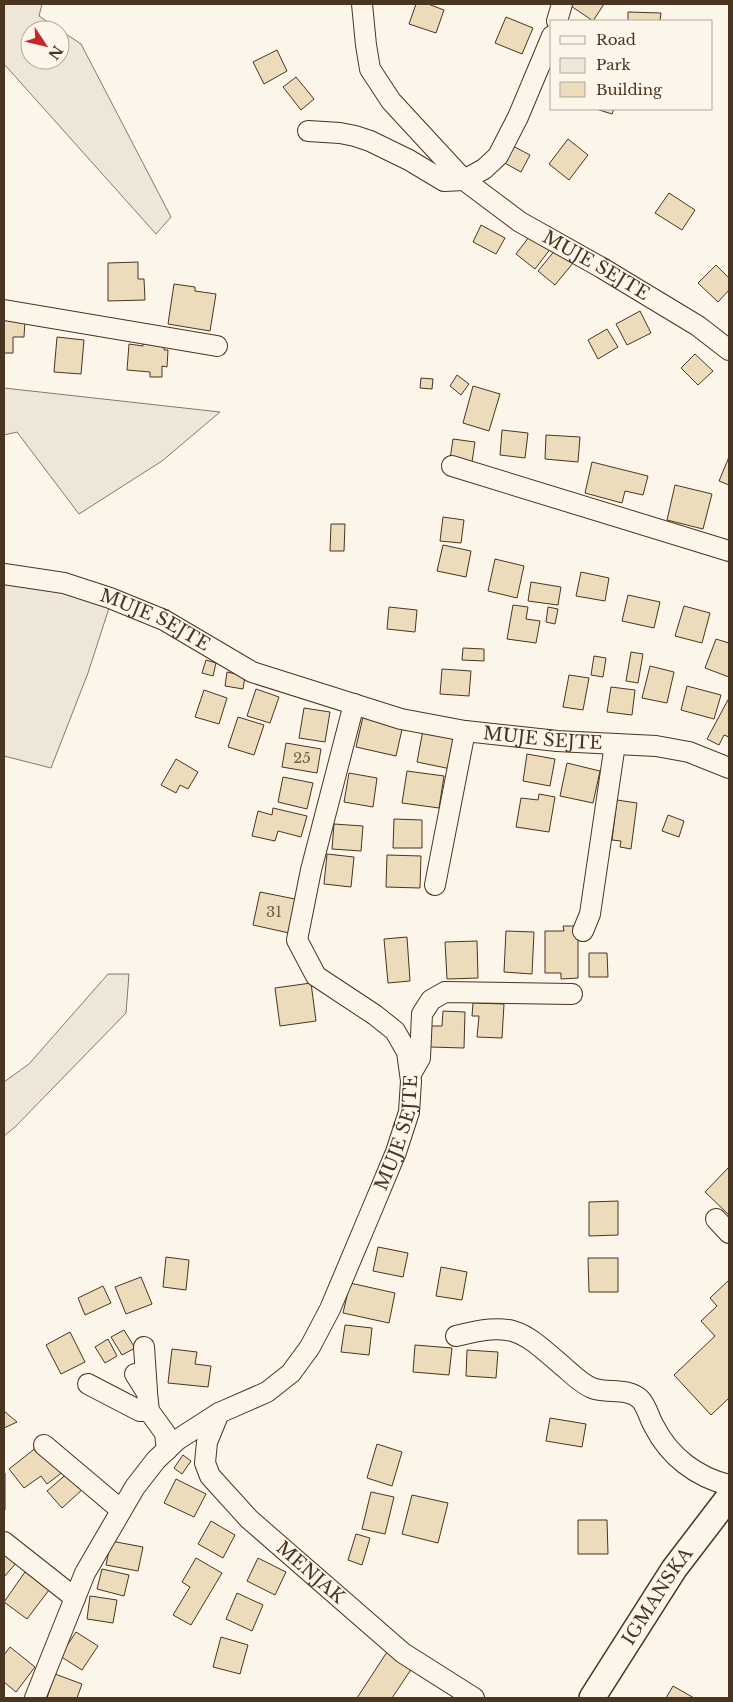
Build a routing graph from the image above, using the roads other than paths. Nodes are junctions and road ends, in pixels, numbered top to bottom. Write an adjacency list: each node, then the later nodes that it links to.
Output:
1 (362, 4): 6 (street, MUJE ŠEJTE)
2 (562, 4): 3 (street)
3 (557, 20)
4 (550, 41): 6 (street)
5 (308, 131): 6 (street)
6 (464, 180): 9 (street, MUJE ŠEJTE)
7 (4, 310): 8 (street)
8 (217, 346)
9 (729, 350)
10 (452, 466): 11 (street)
11 (729, 551)
12 (4, 574): 13 (street, MUJE ŠEJTE)
13 (354, 704): 14 (street, MUJE ŠEJTE); 20 (street, MUJE ŠEJTE)
14 (465, 731): 15 (street, MUJE ŠEJTE); 17 (street)
15 (615, 744): 16 (street, MUJE ŠEJTE); 18 (street)
16 (729, 768)
17 (435, 885)
18 (584, 931)
19 (572, 994): 20 (street)
20 (410, 1076): 26 (street, MUJE ŠEJTE)
21 (456, 1336): 29 (street)
22 (144, 1347): 25 (street)
23 (135, 1374): 25 (street)
24 (88, 1384): 25 (street)
25 (148, 1402): 28 (street)
26 (219, 1413): 28 (street, MUJE ŠEJTE); 35 (street, MENJAK)
27 (44, 1445): 31 (street)
28 (167, 1450): 31 (street, MUJE ŠEJTE)
29 (729, 1485)
30 (729, 1497): 36 (main road, IGMANSKA)
31 (121, 1510): 33 (street, MUJE ŠEJTE)
32 (4, 1542): 33 (street)
33 (75, 1598): 34 (street, MUJE ŠEJTE)
34 (35, 1698)
35 (474, 1698)
36 (592, 1698)

